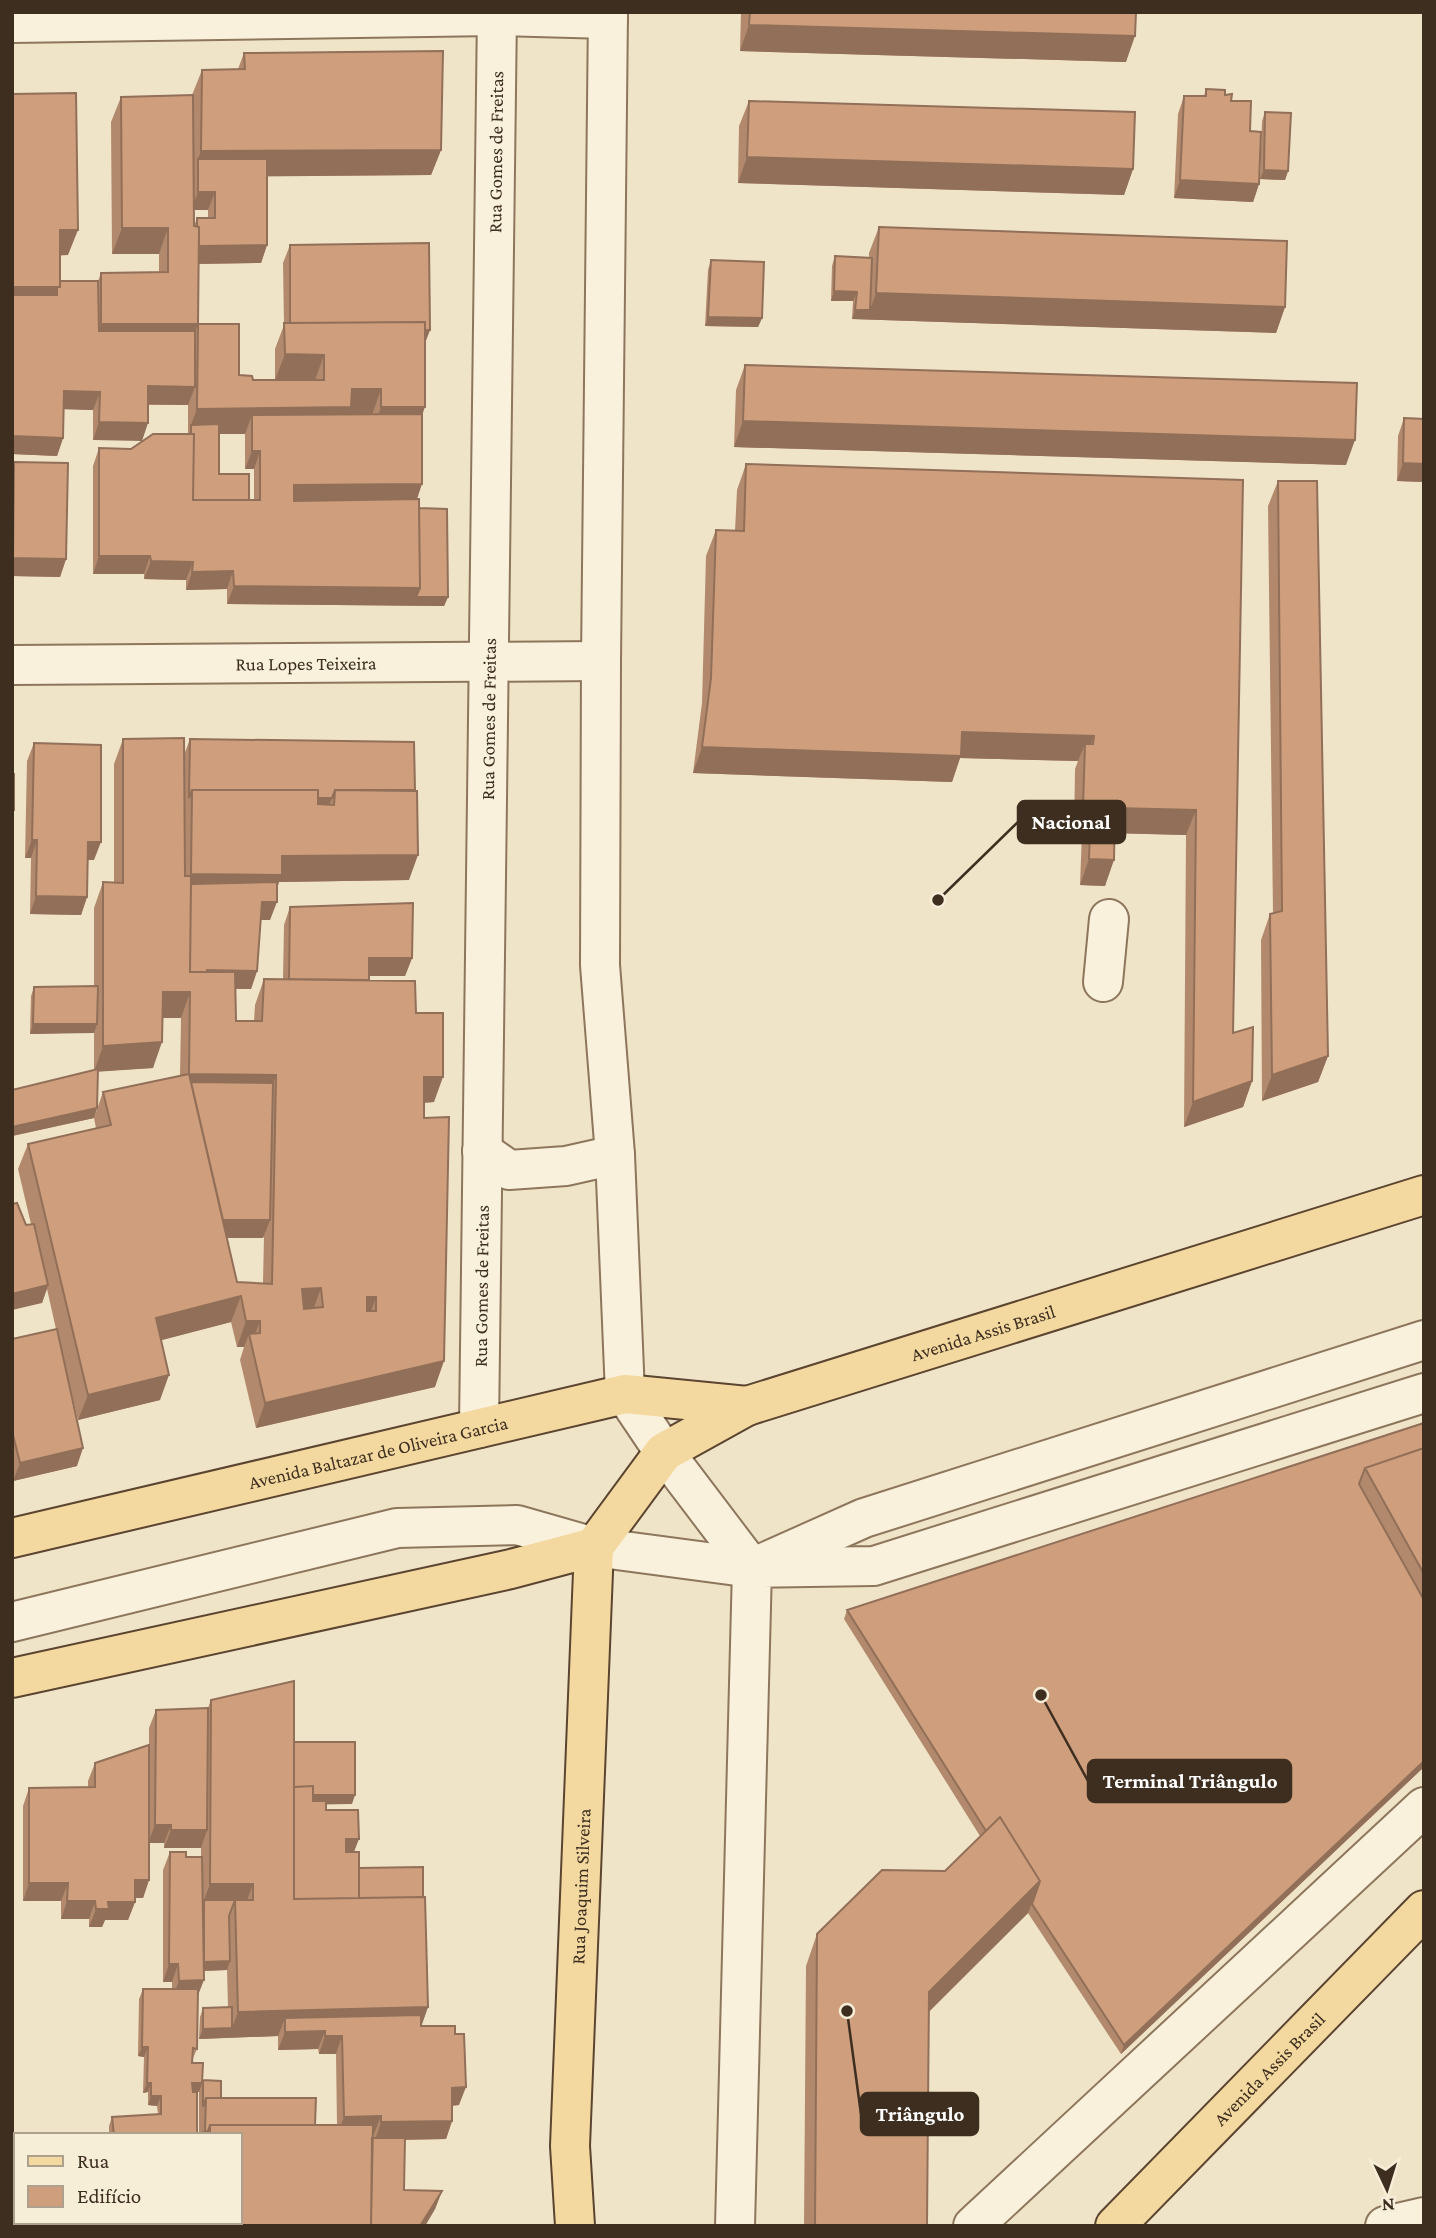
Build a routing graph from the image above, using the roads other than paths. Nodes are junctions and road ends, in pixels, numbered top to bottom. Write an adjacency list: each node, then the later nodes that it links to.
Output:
1 (496, 14): 2 (street); 3 (street); 5 (street, Rua Gomes de Freitas)
2 (608, 15): 4 (street)
3 (12, 23)
4 (601, 662): 5 (street, Rua Lopes Teixeira); 10 (street)
5 (488, 663): 6 (street, Rua Lopes Teixeira); 9 (street, Rua Gomes de Freitas)
6 (12, 665)
7 (1109, 919): 8 (street)
8 (1103, 982)
9 (482, 1151): 10 (street); 16 (street, Rua Gomes de Freitas)
10 (615, 1155): 14 (street)
11 (1424, 1195): 15 (main road, Avenida Assis Brasil)
12 (1424, 1340): 20 (street)
13 (1424, 1393): 20 (street)
14 (625, 1394): 15 (main road, Avenida Baltazar de Oliveira Garcia); 16 (main road, Avenida Baltazar de Oliveira Garcia); 17 (street)
15 (747, 1406): 17 (main road, Avenida Assis Brasil)
16 (479, 1428): 18 (main road, Avenida Baltazar de Oliveira Garcia)
17 (664, 1452): 19 (main road, Avenida Assis Brasil); 20 (street)
18 (12, 1538)
19 (594, 1547): 20 (street); 21 (street); 22 (main road); 25 (main road, Rua Joaquim Silveira)
20 (752, 1568): 29 (street)
21 (12, 1622)
22 (12, 1678)
23 (1424, 1807): 30 (street)
24 (1424, 1910): 31 (main road, Avenida Assis Brasil)
25 (570, 2146): 27 (main road); 28 (main road, Rua Joaquim Silveira)
26 (1424, 2217): 32 (street)
27 (551, 2226)
28 (575, 2226)
29 (734, 2226)
30 (973, 2226)
31 (1115, 2226)
32 (1385, 2226)

